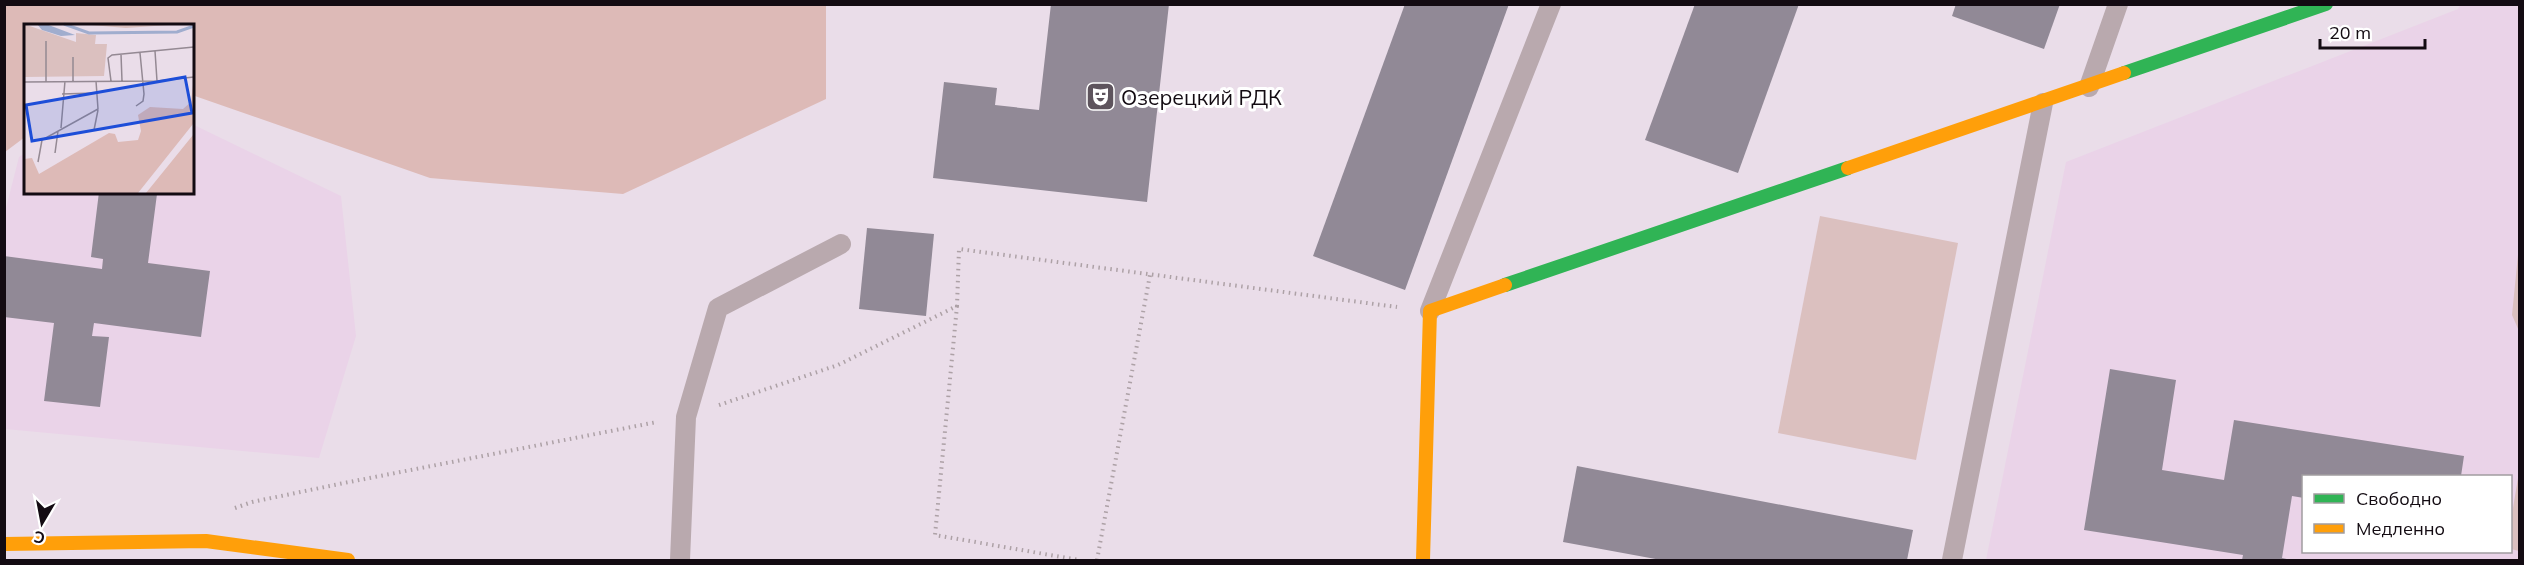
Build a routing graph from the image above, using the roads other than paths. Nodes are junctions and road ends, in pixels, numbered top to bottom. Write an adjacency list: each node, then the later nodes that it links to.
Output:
1 (1551, 4): 7 (lane)
2 (2118, 4): 4 (lane)
3 (2326, 4): 4 (street)
4 (2089, 87): 5 (street)
5 (2043, 103): 7 (street); 12 (lane)
6 (841, 244): 11 (lane)
7 (1430, 311): 9 (street)
8 (4, 544): 10 (street)
9 (1425, 560)
10 (348, 561)
11 (680, 561)
12 (1952, 561)

